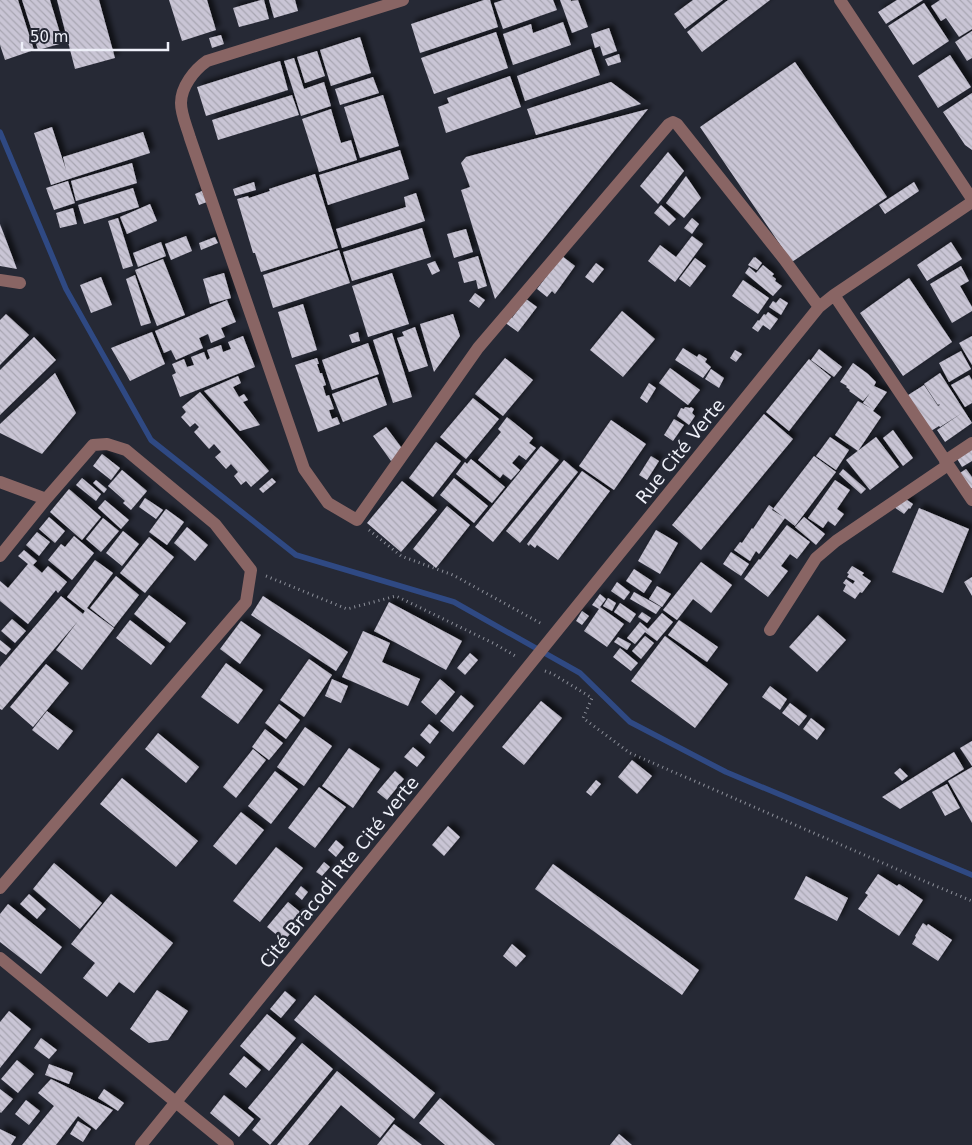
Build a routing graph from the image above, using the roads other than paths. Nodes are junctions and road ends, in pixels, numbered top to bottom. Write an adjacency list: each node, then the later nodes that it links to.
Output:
1 (403, 0): 7 (street)
2 (840, 0): 3 (street)
3 (972, 200): 6 (street, Rue Cité Verte)
4 (0, 280): 5 (street)
5 (20, 283)
6 (834, 295): 7 (street, Rue Cité Verte); 9 (street)
7 (819, 307): 15 (street, Rue Cité Verte)
8 (972, 443): 9 (street)
9 (946, 463): 12 (street); 14 (street)
10 (0, 482): 11 (street)
11 (46, 499): 13 (street); 16 (street)
12 (972, 500)
13 (0, 556)
14 (770, 630)
15 (529, 664): 18 (street, Cité Bracodi Rte Cité verte)
16 (0, 888)
17 (1, 960): 18 (street)
18 (175, 1102): 19 (street, Cité Bracodi Rte Cité verte); 20 (street)
19 (141, 1145)
20 (228, 1145)

